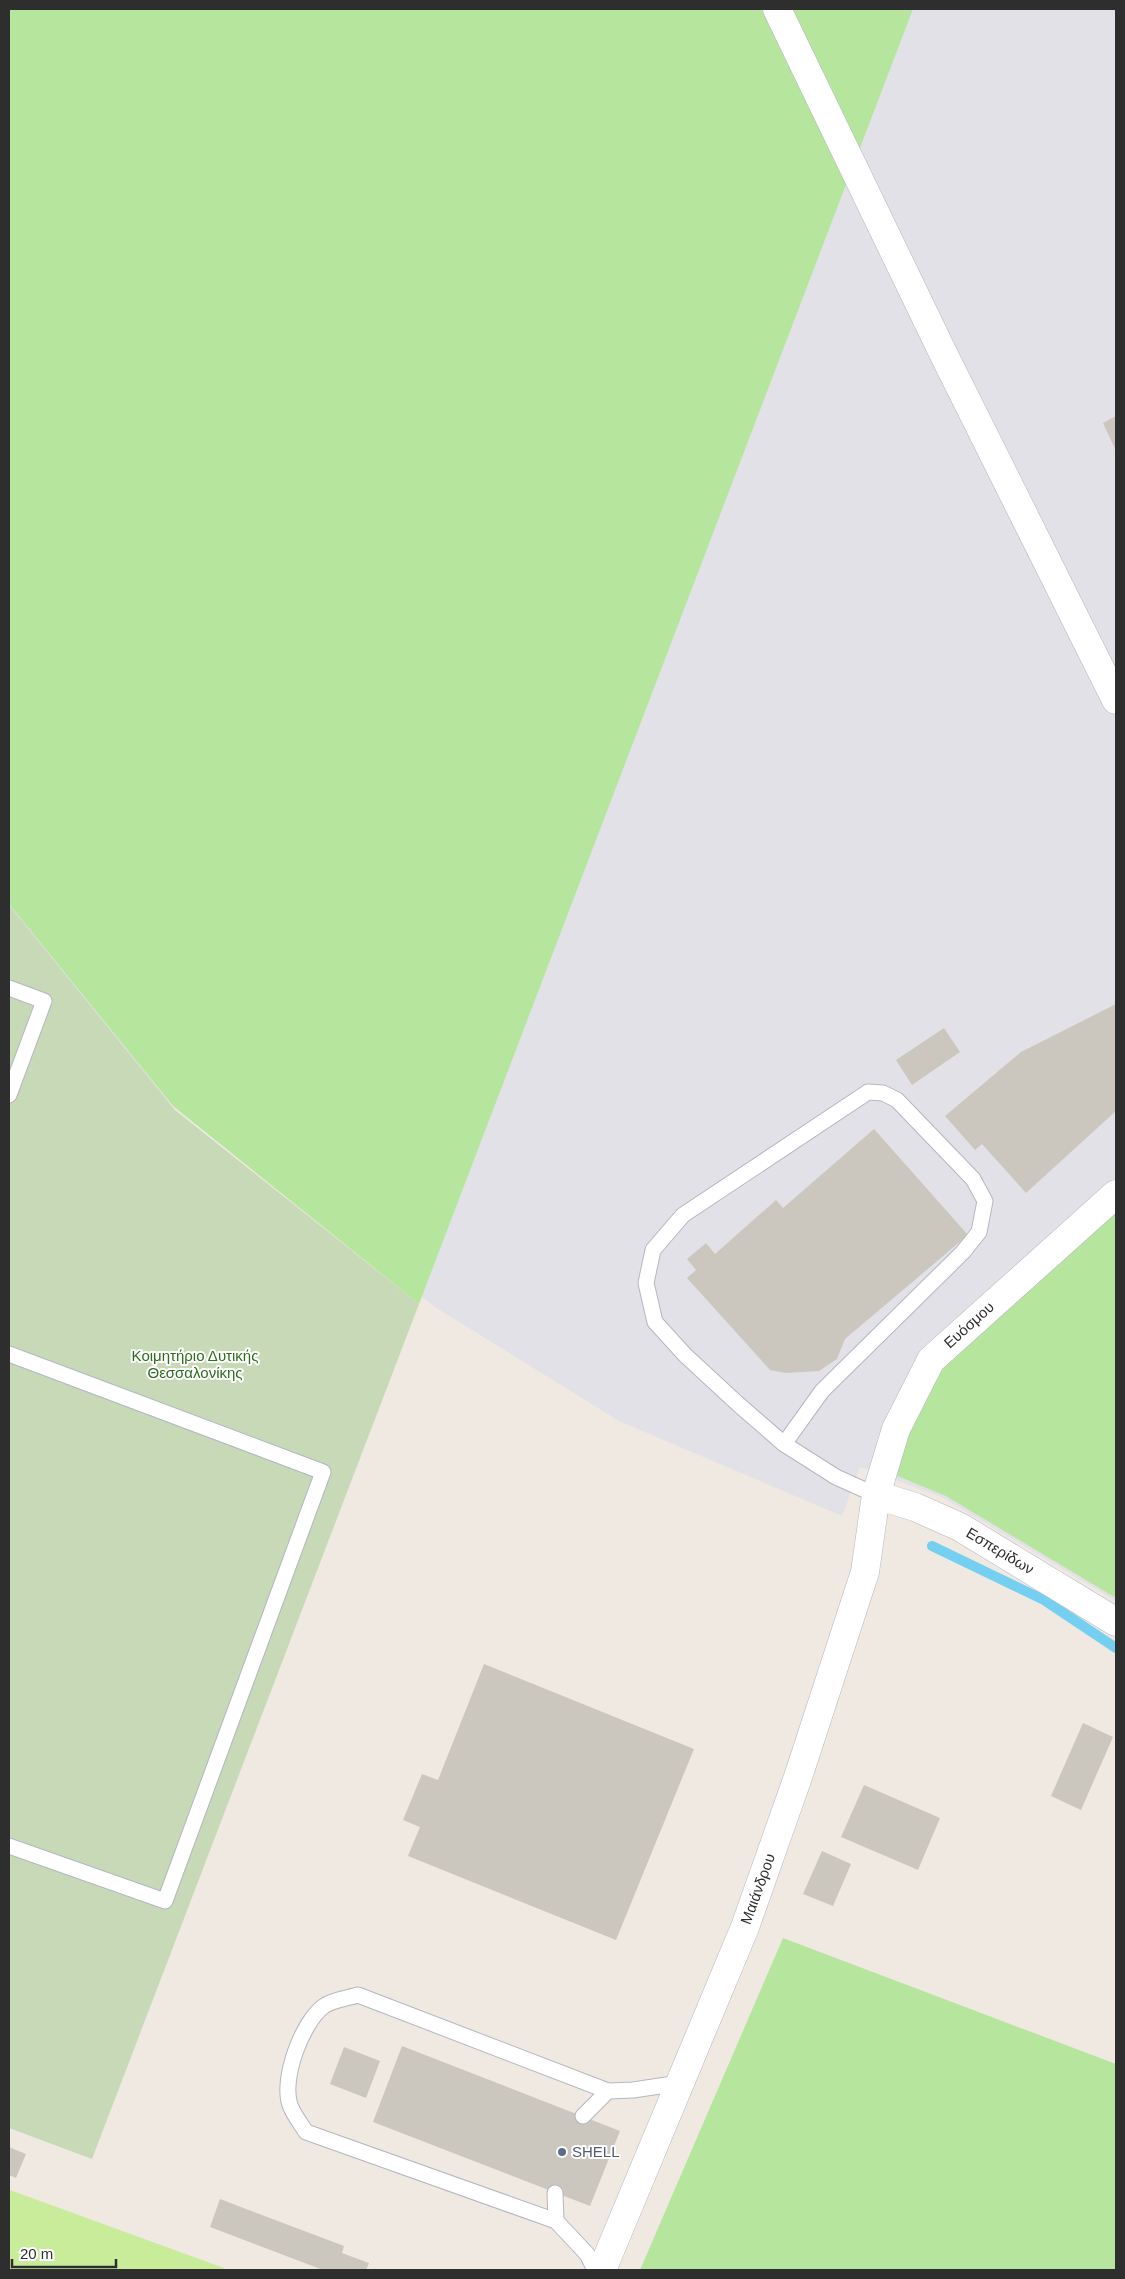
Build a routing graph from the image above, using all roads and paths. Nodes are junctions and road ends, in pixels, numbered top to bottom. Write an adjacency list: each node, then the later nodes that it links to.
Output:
1 (777, 9): 2 (main road)
2 (1116, 700)
3 (9, 988): 4 (lane)
4 (9, 1095)
5 (1116, 1194): 8 (main road, Ευόσμου)
6 (9, 1354): 10 (lane)
7 (784, 1444): 7 (lane); 8 (lane)
8 (876, 1494): 9 (main road, Εσπερίδων); 11 (main road, Μαιάνδρου)
9 (1116, 1622)
10 (9, 1846)
11 (680, 2083): 12 (lane); 17 (main road, Μαιάνδρου)
12 (608, 2091): 13 (lane); 15 (lane)
13 (583, 2116)
14 (555, 2193): 15 (lane)
15 (556, 2221): 16 (lane)
16 (595, 2270)
17 (602, 2270)

